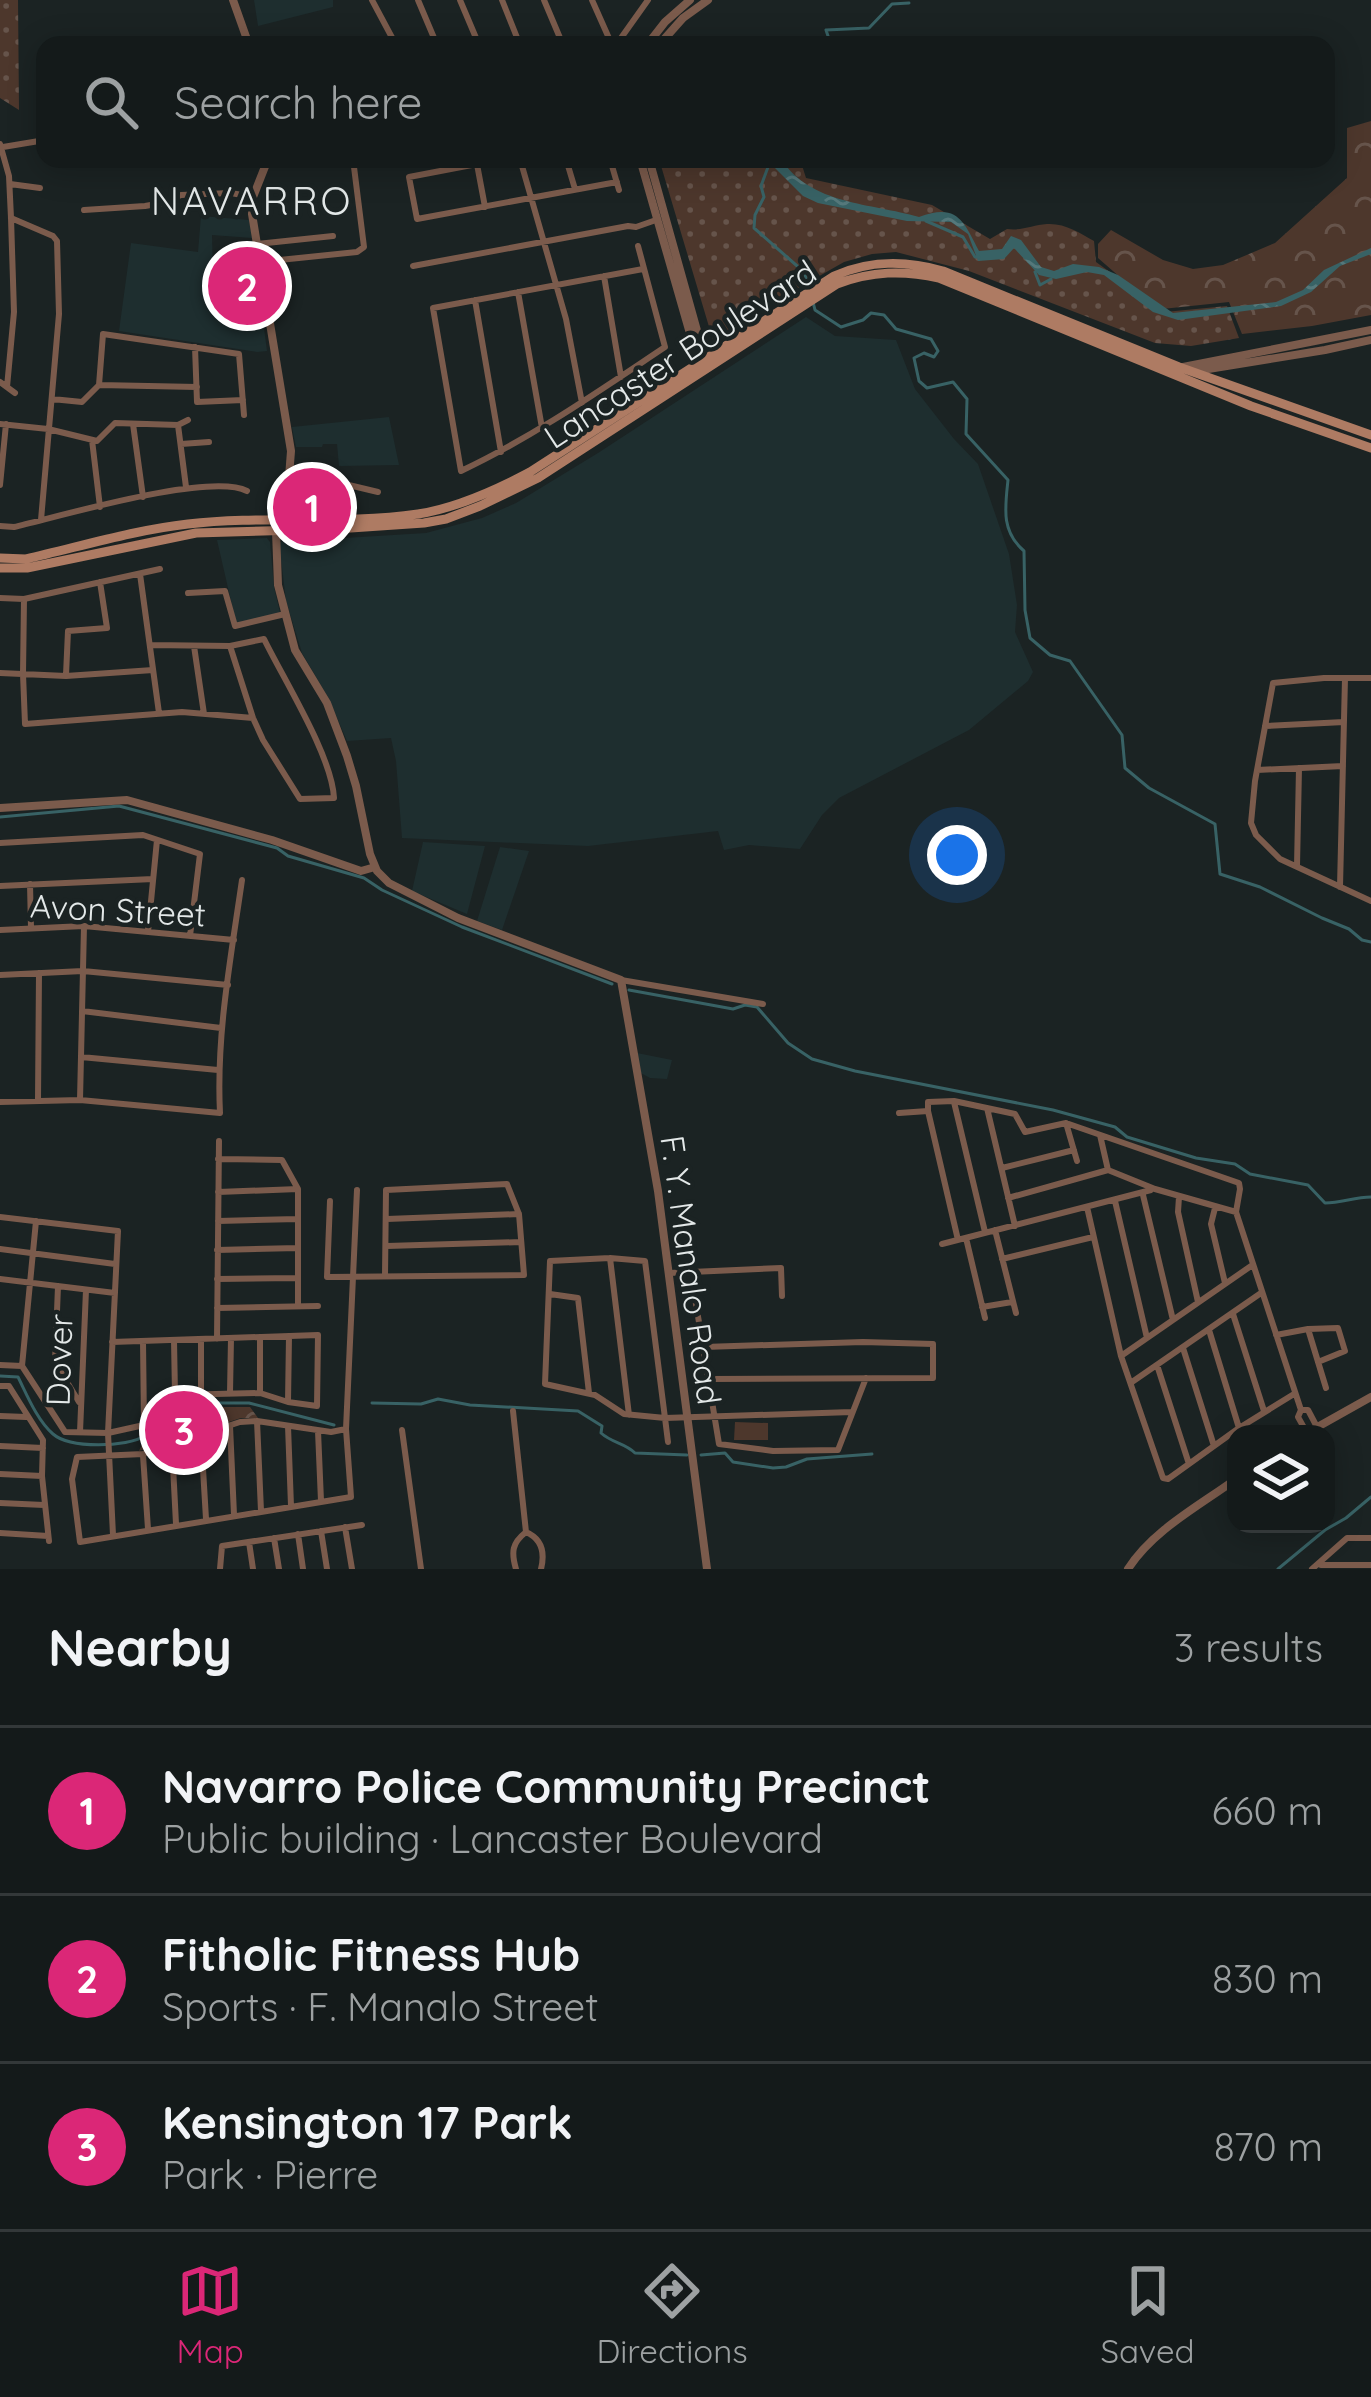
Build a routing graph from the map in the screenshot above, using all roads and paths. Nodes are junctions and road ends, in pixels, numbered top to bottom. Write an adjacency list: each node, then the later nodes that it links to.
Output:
1 (233, 0): 10 (street)
2 (418, 0): 12 (street)
3 (460, 0): 13 (street)
4 (502, 0): 14 (street)
5 (544, 0): 15 (street)
6 (592, 0): 16 (street)
7 (375, 1): 11 (street)
8 (644, 1): 17 (street)
9 (698, 2): 18 (street); 19 (street)
10 (246, 36)
11 (392, 36)
12 (433, 36)
13 (475, 36)
14 (516, 36)
15 (559, 36)
16 (610, 36)
17 (620, 36)
18 (654, 36)
19 (666, 36)
20 (36, 141): 21 (street)
21 (2, 145): 30 (street)
22 (264, 168): 33 (street)
23 (354, 168): 43 (street)
24 (450, 168): 35 (street)
25 (478, 168): 35 (street)
26 (523, 168): 34 (street)
27 (569, 168): 32 (street)
28 (613, 168): 32 (street)
29 (646, 168): 38 (street)
30 (10, 184): 31 (street); 37 (street)
31 (40, 188)
32 (575, 189): 34 (street)
33 (253, 197): 36 (street); 41 (street)
34 (531, 198): 35 (street); 40 (street)
35 (485, 207)
36 (84, 210)
37 (11, 218): 58 (street); 60 (street)
38 (658, 219): 40 (street); 53 (street)
39 (332, 236): 41 (street)
40 (544, 241): 44 (street); 47 (street)
41 (257, 244): 43 (street)
42 (638, 246): 45 (street)
43 (260, 262): 76 (street)
44 (413, 266)
45 (643, 269): 46 (street); 56 (street)
46 (604, 277): 47 (street); 56 (street)
47 (556, 285): 48 (street); 62 (street)
48 (518, 292): 49 (street); 68 (street)
49 (475, 300): 75 (street); 75 (street)
50 (1371, 330): 55 (street)
51 (1371, 340): 54 (street)
52 (195, 347): 57 (street); 59 (street); 61 (street)
53 (702, 364): 55 (main road, Lancaster Boulevard); 85 (main road, Lancaster Boulevard)
54 (1192, 371): 55 (main road, Lancaster Boulevard); 70 (main road, Lancaster Boulevard)
55 (1175, 372): 74 (main road, Lancaster Boulevard)
56 (621, 376): 62 (street)
57 (99, 385): 59 (street); 60 (street)
58 (7, 387)
59 (196, 387): 61 (street)
60 (52, 399): 69 (street)
61 (243, 400): 63 (street)
62 (581, 403): 68 (street)
63 (244, 415)
64 (188, 420): 67 (street)
65 (3, 424): 69 (street); 77 (street)
66 (134, 424): 67 (street); 71 (street); 81 (street)
67 (178, 425): 73 (street)
68 (542, 428): 75 (street)
69 (48, 429): 71 (street); 83 (street)
70 (1371, 435)
71 (92, 440): 82 (street)
72 (209, 442): 73 (street)
73 (181, 444): 78 (street)
74 (1371, 448)
75 (501, 452)
76 (290, 471): 80 (street); 85 (street)
77 (0, 485)
78 (186, 487): 79 (street); 81 (street)
79 (248, 491)
80 (378, 492)
81 (143, 497): 82 (street)
82 (100, 507): 83 (street)
83 (41, 520): 84 (street)
84 (0, 526)
85 (276, 526): 86 (main road, Lancaster Boulevard); 87 (main road, Lancaster Boulevard); 94 (street)
86 (0, 558)
87 (0, 568)
88 (160, 569): 89 (street)
89 (140, 574): 90 (street); 95 (street)
90 (100, 582): 93 (street); 101 (street)
91 (188, 593): 94 (street)
92 (0, 598): 93 (street)
93 (24, 599): 100 (street)
94 (285, 614): 115 (street)
95 (150, 644): 96 (street); 98 (street)
96 (194, 645): 97 (street); 105 (street)
97 (230, 646): 106 (street); 106 (street)
98 (153, 670): 101 (street); 104 (street)
99 (0, 673): 100 (street)
100 (22, 674): 101 (street); 104 (street)
101 (66, 676)
102 (1345, 678): 103 (street); 107 (street); 108 (street)
103 (1371, 679)
104 (159, 713): 105 (street)
105 (204, 714): 106 (street)
106 (253, 718)
107 (1344, 722): 108 (street); 109 (street)
108 (1265, 727): 111 (street)
109 (1342, 766): 110 (street); 121 (street)
110 (1299, 768): 111 (street); 116 (street)
111 (1257, 770): 116 (street)
112 (0, 808): 115 (street)
113 (157, 840): 114 (street); 117 (street); 127 (street)
114 (0, 843)
115 (375, 867): 132 (street)
116 (1297, 867): 121 (street)
117 (153, 879): 119 (street); 126 (street)
118 (242, 880): 128 (street)
119 (30, 884): 120 (street); 124 (street)
120 (0, 886)
121 (1340, 886): 122 (street)
122 (1371, 901)
123 (84, 926): 124 (street, Avon Street); 126 (street, Avon Street); 129 (street)
124 (32, 928): 125 (street, Avon Street)
125 (0, 930)
126 (148, 932): 127 (street, Avon Street)
127 (190, 936): 128 (street, Avon Street)
128 (234, 940): 133 (street)
129 (83, 970): 130 (street); 133 (street); 135 (street)
130 (40, 973): 131 (street); 140 (street)
131 (0, 975)
132 (621, 980): 134 (street); 188 (street, F. Y. Manalo Road)
133 (227, 985): 136 (street)
134 (763, 1004)
135 (82, 1011): 136 (street); 137 (street)
136 (221, 1028): 138 (street)
137 (81, 1057): 138 (street); 139 (street)
138 (218, 1070): 139 (street)
139 (80, 1100): 140 (street)
140 (38, 1101): 142 (street)
141 (954, 1101): 143 (street); 144 (street); 174 (street)
142 (0, 1102)
143 (987, 1108): 146 (street); 152 (street)
144 (928, 1111): 145 (street); 176 (street)
145 (899, 1113)
146 (1066, 1123): 147 (street); 149 (street)
147 (1100, 1135): 153 (street); 165 (street)
148 (219, 1141): 150 (street)
149 (1074, 1150): 151 (street); 152 (street)
150 (218, 1160): 154 (street); 157 (street)
151 (1077, 1161)
152 (1002, 1168): 160 (street)
153 (1108, 1170): 155 (street); 160 (street)
154 (298, 1189): 157 (street); 168 (street)
155 (1155, 1189): 158 (street); 159 (street)
156 (357, 1190): 189 (street)
157 (218, 1192): 171 (street)
158 (1143, 1193): 162 (street); 212 (street)
159 (1179, 1197): 164 (street); 204 (street)
160 (1008, 1198): 172 (street)
161 (330, 1201): 189 (street)
162 (1115, 1201): 163 (street); 219 (street)
163 (1087, 1207): 172 (street); 175 (street)
164 (1215, 1208): 165 (street); 195 (street)
165 (1236, 1212): 187 (street)
166 (519, 1214): 169 (street); 169 (street); 177 (street)
167 (0, 1217): 170 (street)
168 (298, 1219): 171 (street); 180 (street)
169 (387, 1219): 179 (street)
170 (36, 1221): 183 (street); 186 (street)
171 (218, 1221): 182 (street)
172 (1015, 1226): 173 (street)
173 (995, 1230): 174 (street); 185 (street)
174 (985, 1232): 176 (street)
175 (1094, 1238): 185 (street); 227 (street)
176 (962, 1239): 178 (street); 207 (street)
177 (521, 1242): 179 (street); 190 (street)
178 (942, 1244)
179 (386, 1246): 190 (street)
180 (298, 1248): 182 (street); 191 (street)
181 (0, 1249): 183 (street)
182 (218, 1250): 193 (street)
183 (32, 1253): 186 (street); 194 (street)
184 (610, 1258): 201 (street); 250 (street); 255 (street)
185 (1002, 1259): 203 (street)
186 (116, 1264): 199 (street)
187 (1252, 1265): 195 (street); 200 (street)
188 (669, 1273): 202 (street); 252 (street, F. Y. Manalo Road)
189 (355, 1276): 190 (street); 265 (street)
190 (385, 1276)
191 (298, 1277): 193 (street); 205 (street)
192 (0, 1279): 194 (street)
193 (217, 1280): 208 (street)
194 (28, 1282): 196 (street); 231 (street)
195 (1226, 1283): 204 (street)
196 (58, 1286): 197 (street); 245 (street)
197 (86, 1289): 199 (street); 245 (street, Dover)
198 (694, 1292): 225 (street)
199 (115, 1293): 224 (street)
200 (1261, 1293): 210 (street); 215 (street)
201 (550, 1294): 238 (street); 238 (street)
202 (782, 1296)
203 (1012, 1302): 207 (street); 209 (street)
204 (1198, 1302): 212 (street)
205 (298, 1306): 206 (street); 208 (street)
206 (318, 1306)
207 (982, 1307): 211 (street)
208 (217, 1308): 221 (street)
209 (1016, 1313)
210 (1233, 1314): 214 (street); 249 (street)
211 (985, 1318)
212 (1173, 1319): 219 (street)
213 (1308, 1328): 215 (street); 228 (street); 228 (street)
214 (1209, 1330): 226 (street); 259 (street)
215 (1276, 1335): 241 (street)
216 (289, 1336): 217 (street); 244 (street); 244 (street)
217 (260, 1337): 218 (street); 237 (street)
218 (230, 1338): 221 (street); 240 (street)
219 (1147, 1338): 227 (street)
220 (201, 1339): 221 (street); 222 (street); 239 (street)
221 (217, 1339)
222 (175, 1340): 223 (street); 242 (street)
223 (143, 1341): 224 (street); 257 (street)
224 (112, 1342): 269 (street)
225 (704, 1347): 232 (street); 233 (street)
226 (1183, 1348): 230 (street); 275 (street)
227 (1121, 1356): 234 (street)
228 (1318, 1362): 236 (street)
229 (0, 1365): 231 (street)
230 (1157, 1365): 234 (street); 279 (street)
231 (22, 1366): 268 (street)
232 (866, 1378): 233 (street); 248 (street)
233 (709, 1379): 253 (street)
234 (1132, 1382): 279 (street)
235 (0, 1386): 254 (street)
236 (1326, 1388)
237 (260, 1393): 240 (street); 244 (street)
238 (589, 1393): 250 (street)
239 (201, 1394): 240 (street); 242 (street)
240 (230, 1394)
241 (1294, 1394): 246 (street); 249 (street)
242 (175, 1395): 257 (street)
243 (1371, 1397): 263 (street)
244 (288, 1402)
245 (81, 1405): 268 (street, Dover)
246 (1301, 1410): 261 (street); 262 (street)
247 (513, 1411): 295 (street)
248 (852, 1412): 253 (street); 253 (street)
249 (1264, 1412): 260 (street)
250 (629, 1415): 255 (street)
251 (0, 1416): 254 (street)
252 (689, 1417): 253 (street); 255 (street); 314 (street, F. Y. Manalo Road)
253 (715, 1417)
254 (29, 1418): 276 (street)
255 (665, 1418): 272 (street)
256 (257, 1420): 258 (street); 264 (street); 287 (street)
257 (144, 1425): 269 (street)
258 (288, 1425): 267 (street); 286 (street)
259 (1238, 1425)
260 (1244, 1425)
261 (1302, 1425)
262 (1316, 1425)
263 (1319, 1425)
264 (230, 1426): 270 (street); 288 (street)
265 (346, 1429): 267 (street); 283 (street)
266 (402, 1430): 311 (street)
267 (318, 1431): 283 (street)
268 (80, 1432): 269 (street)
269 (108, 1435): 277 (street)
270 (201, 1435): 274 (street); 289 (street)
271 (1227, 1437): 275 (street)
272 (668, 1442)
273 (0, 1446): 276 (street)
274 (172, 1446): 278 (street); 290 (street)
275 (1214, 1446): 279 (street)
276 (43, 1448): 281 (street)
277 (108, 1454): 278 (street); 297 (street); 297 (street)
278 (142, 1454): 293 (street)
279 (1189, 1464)
280 (0, 1474): 281 (street)
281 (42, 1476): 285 (street)
282 (1227, 1485): 315 (street)
283 (321, 1501): 286 (street)
284 (0, 1503): 285 (street)
285 (46, 1505): 298 (street)
286 (290, 1506): 287 (street)
287 (261, 1511): 288 (street)
288 (234, 1515): 289 (street)
289 (206, 1520): 290 (street)
290 (176, 1524): 293 (street)
291 (362, 1525): 292 (street)
292 (345, 1527): 294 (street); 310 (street)
293 (148, 1529): 297 (street)
294 (321, 1531): 296 (street); 309 (street)
295 (526, 1532): 312 (street); 313 (street)
296 (298, 1534): 299 (street); 308 (street)
297 (113, 1535)
298 (0, 1536)
299 (274, 1538): 301 (street); 307 (street)
300 (1371, 1538): 303 (street)
301 (249, 1542): 305 (street); 306 (street)
302 (1371, 1565): 304 (street)
303 (1315, 1567): 304 (street)
304 (1334, 1567)
305 (220, 1569)
306 (254, 1569)
307 (279, 1569)
308 (303, 1569)
309 (327, 1569)
310 (352, 1569)
311 (421, 1569)
312 (516, 1569)
313 (541, 1569)
314 (707, 1569)
315 (1128, 1569)

